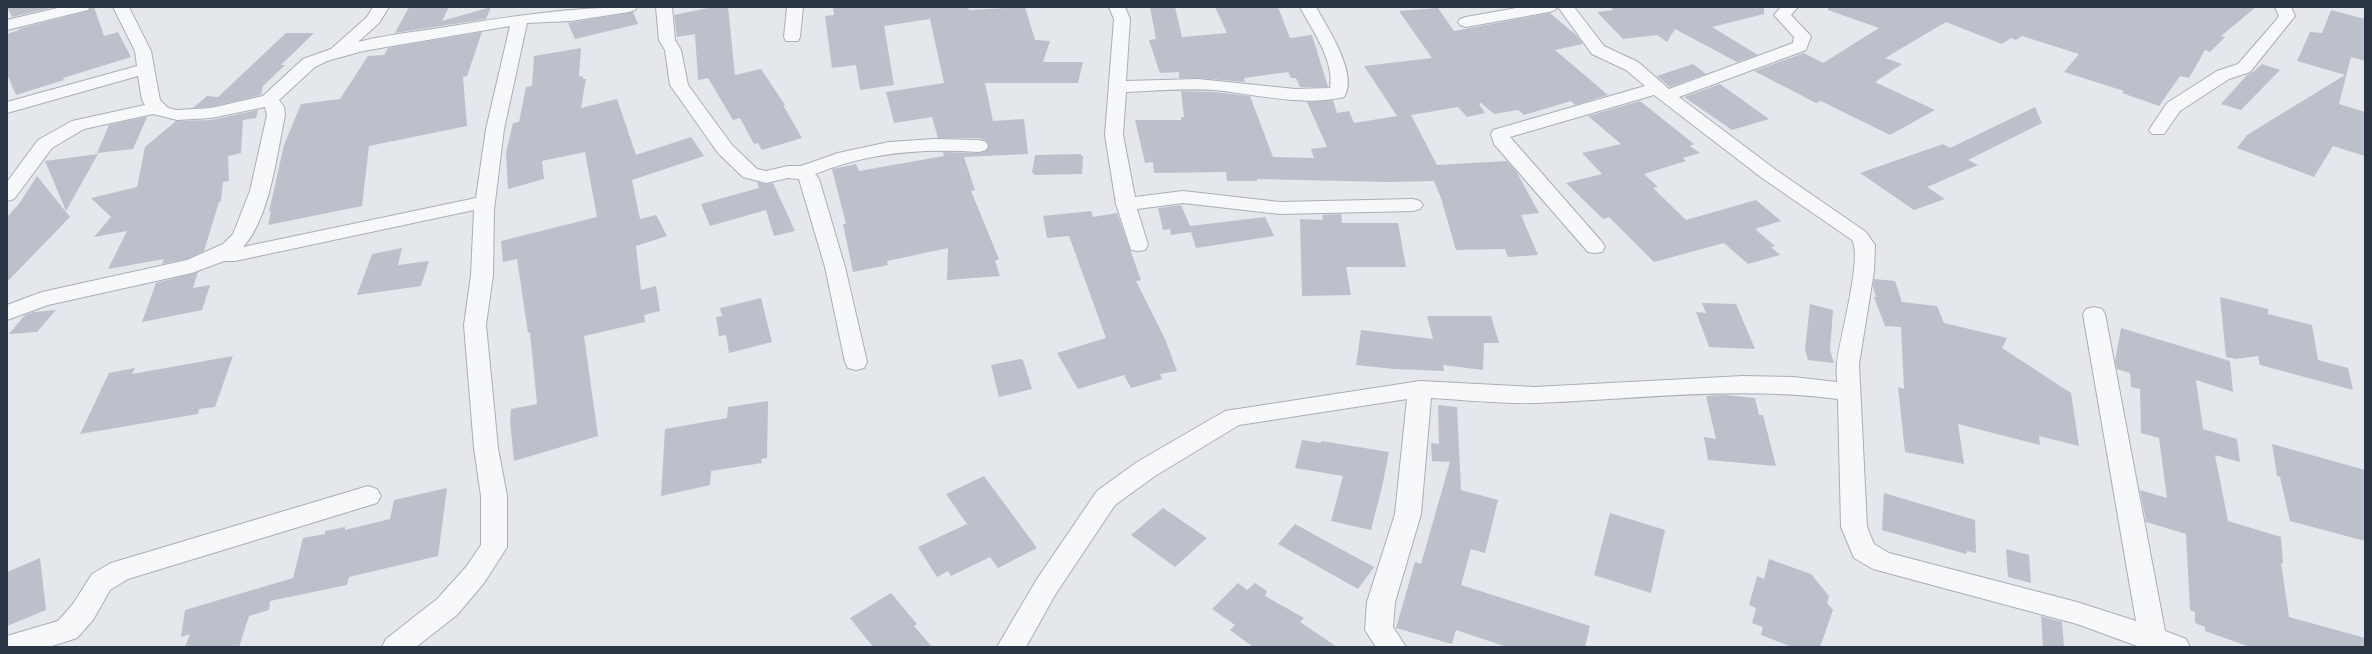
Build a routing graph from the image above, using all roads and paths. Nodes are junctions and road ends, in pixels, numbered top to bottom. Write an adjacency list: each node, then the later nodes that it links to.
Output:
1 (82, 7): 15 (street)
2 (121, 7): 18 (street)
3 (381, 7): 17 (street)
4 (629, 7): 13 (street)
5 (664, 7): 26 (street)
6 (795, 7): 16 (street)
7 (1118, 7): 19 (street)
8 (1308, 7): 19 (street)
9 (1549, 7): 14 (street)
10 (1566, 7): 20 (street)
11 (1790, 7): 20 (street)
12 (2283, 7): 24 (street)
13 (529, 15): 17 (street); 28 (street)
14 (1466, 22)
15 (7, 25)
16 (792, 37)
17 (336, 52): 21 (street)
18 (145, 70): 22 (street); 23 (street)
19 (1118, 87): 29 (street)
20 (1662, 92): 32 (street); 38 (street)
21 (270, 100): 23 (street); 33 (street)
22 (7, 108)
23 (156, 108): 27 (street)
24 (2158, 130)
25 (979, 146): 26 (street)
26 (804, 172): 36 (street)
27 (7, 195)
28 (486, 202): 33 (street); 42 (street)
29 (1126, 204): 30 (street); 31 (street)
30 (1413, 205)
31 (1138, 245)
32 (1595, 248)
33 (223, 254): 34 (street)
34 (7, 313)
35 (2094, 314): 40 (street)
36 (856, 362)
37 (1420, 389): 38 (street); 43 (street); 44 (street)
38 (1848, 392): 40 (street)
39 (368, 496): 41 (street)
40 (2161, 645)
41 (10, 647)
42 (396, 647)
43 (1011, 647)
44 (1392, 647)

